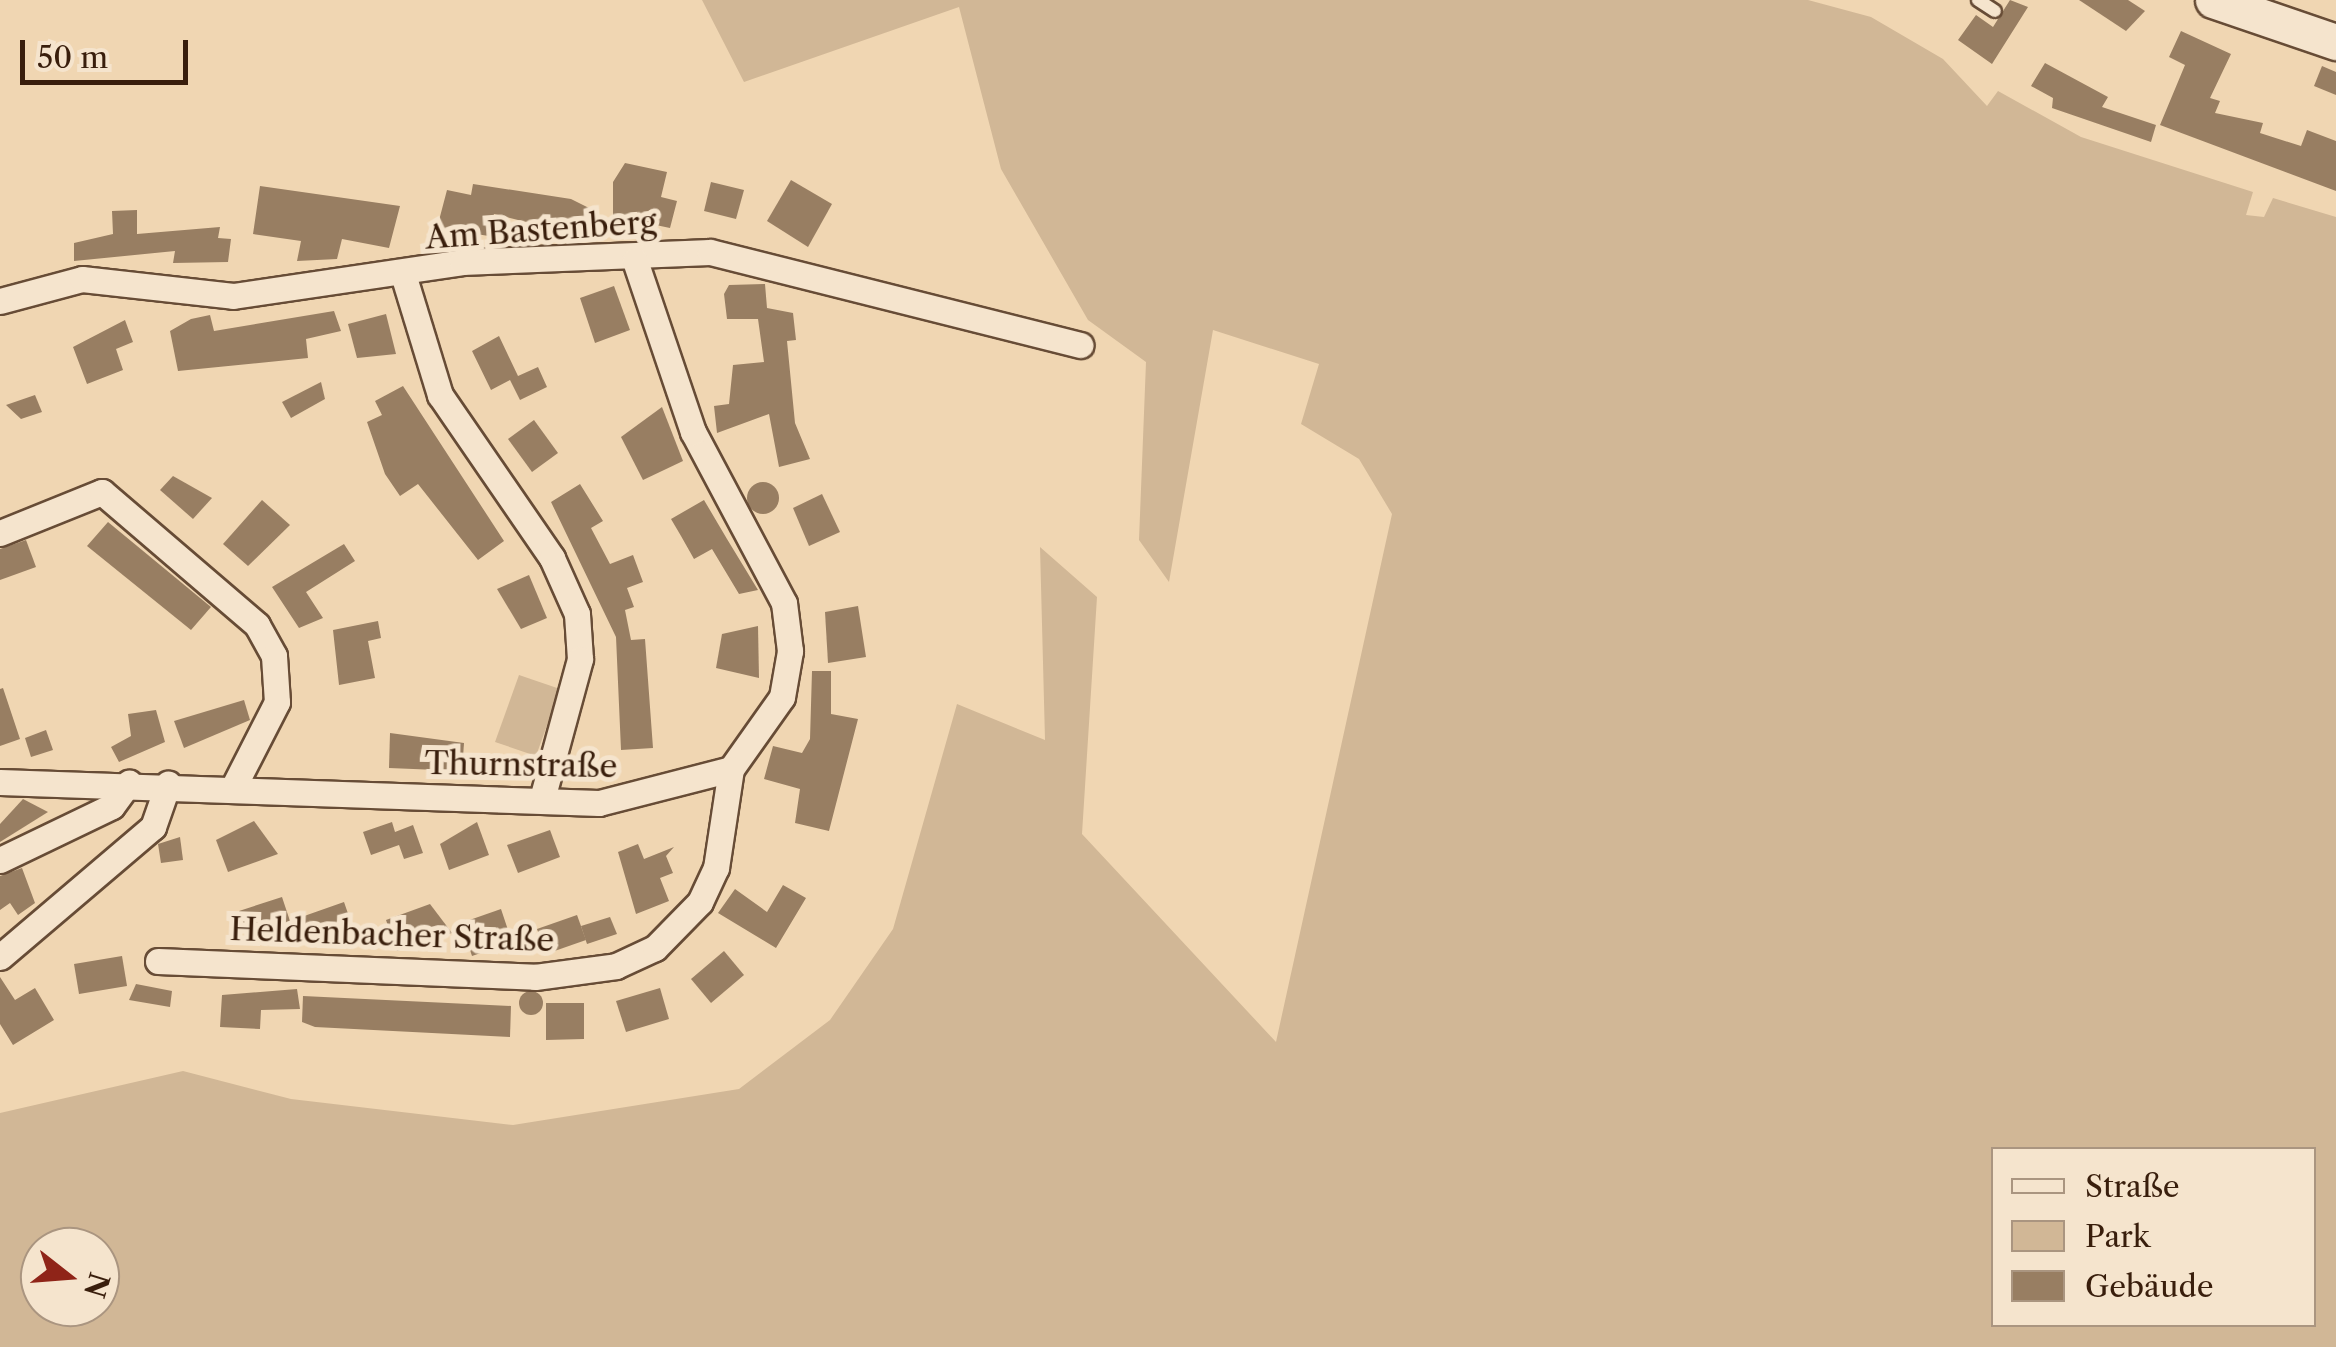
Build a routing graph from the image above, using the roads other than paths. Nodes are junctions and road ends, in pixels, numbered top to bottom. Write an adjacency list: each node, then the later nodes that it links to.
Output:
1 (1978, 0): 3 (lane)
2 (2213, 0): 4 (street)
3 (1995, 10)
4 (2336, 42)
5 (635, 261): 6 (street, Am Bastenberg); 8 (street, Am Bastenberg); 10 (street)
6 (402, 274): 7 (street, Am Bastenberg); 15 (street)
7 (0, 301)
8 (1081, 346)
9 (0, 533): 14 (street)
10 (732, 769): 15 (street, Thurnstraße); 18 (street, Heldenbacher Straße)
11 (0, 782): 12 (street, Thurnstraße)
12 (129, 783): 13 (street, Thurnstraße); 16 (street)
13 (168, 784): 14 (street, Thurnstraße); 17 (street)
14 (234, 786): 15 (street, Thurnstraße)
15 (542, 799)
16 (0, 860)
17 (0, 957)
18 (158, 961)

